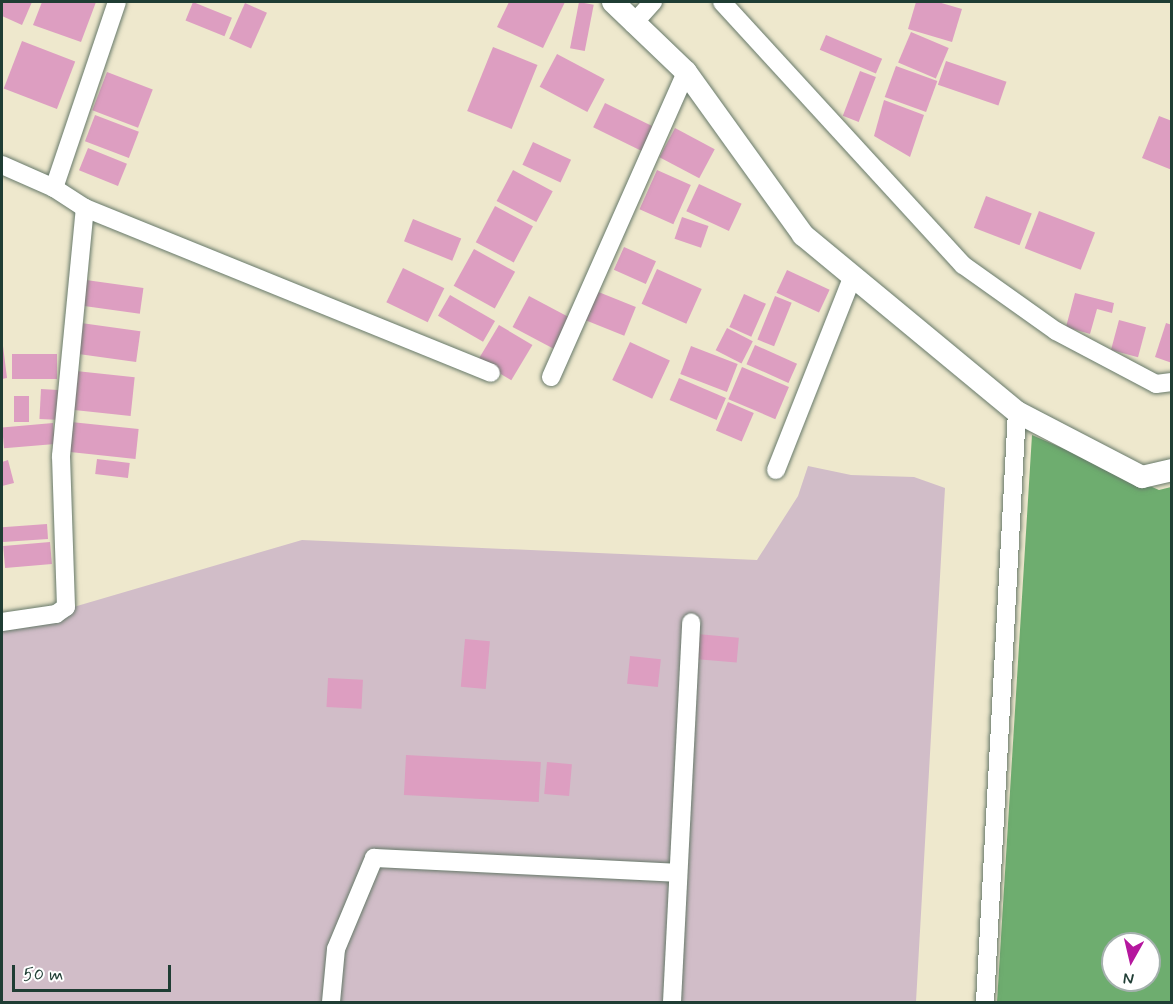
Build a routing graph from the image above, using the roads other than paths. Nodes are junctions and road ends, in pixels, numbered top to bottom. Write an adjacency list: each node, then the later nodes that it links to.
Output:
1 (117, 2): 8 (street)
2 (613, 2): 5 (street)
3 (653, 2): 5 (street)
4 (722, 2): 13 (street)
5 (633, 24): 6 (street)
6 (686, 72): 10 (street); 12 (street)
7 (2, 165): 8 (street)
8 (54, 188): 9 (street)
9 (85, 208): 11 (street); 17 (street)
10 (853, 276): 14 (street); 15 (street)
11 (491, 373)
12 (551, 377)
13 (1172, 382)
14 (1017, 411): 16 (street); 22 (street)
15 (776, 470)
16 (1172, 470)
17 (2, 622)
18 (691, 622): 19 (street)
19 (677, 873): 20 (street); 21 (street)
20 (331, 1002)
21 (672, 1002)
22 (985, 1002)

